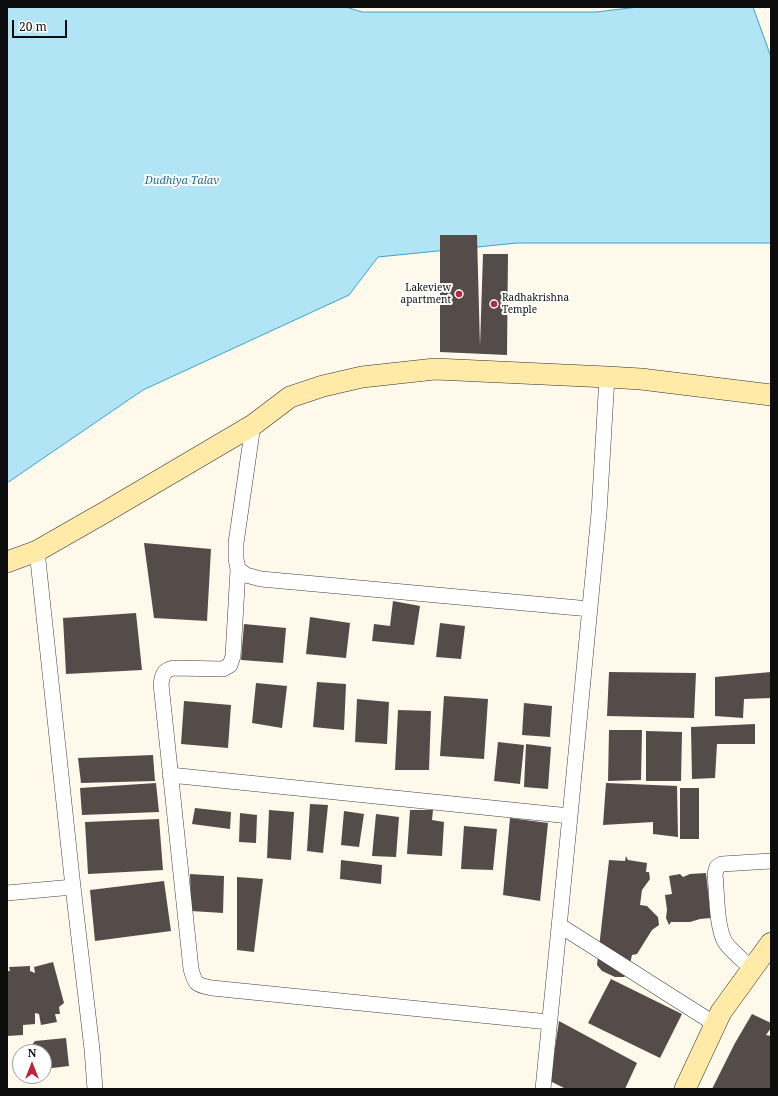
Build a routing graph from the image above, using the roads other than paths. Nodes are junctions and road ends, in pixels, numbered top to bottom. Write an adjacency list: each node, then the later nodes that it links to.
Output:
1 (607, 377): 2 (main road); 3 (main road); 7 (street)
2 (771, 395)
3 (253, 425): 4 (main road); 6 (street)
4 (37, 551): 5 (main road); 11 (street)
5 (7, 562)
6 (238, 569): 7 (street); 8 (street)
7 (590, 609): 9 (street)
8 (170, 775): 9 (street); 16 (street)
9 (570, 816): 13 (street)
10 (771, 861): 15 (street)
11 (73, 887): 12 (street); 18 (street)
12 (7, 893)
13 (559, 925): 16 (street); 17 (street)
14 (771, 943): 15 (main road)
15 (752, 969): 17 (main road)
16 (550, 1022): 19 (street)
17 (715, 1024): 20 (main road)
18 (95, 1089)
19 (543, 1089)
20 (685, 1089)

